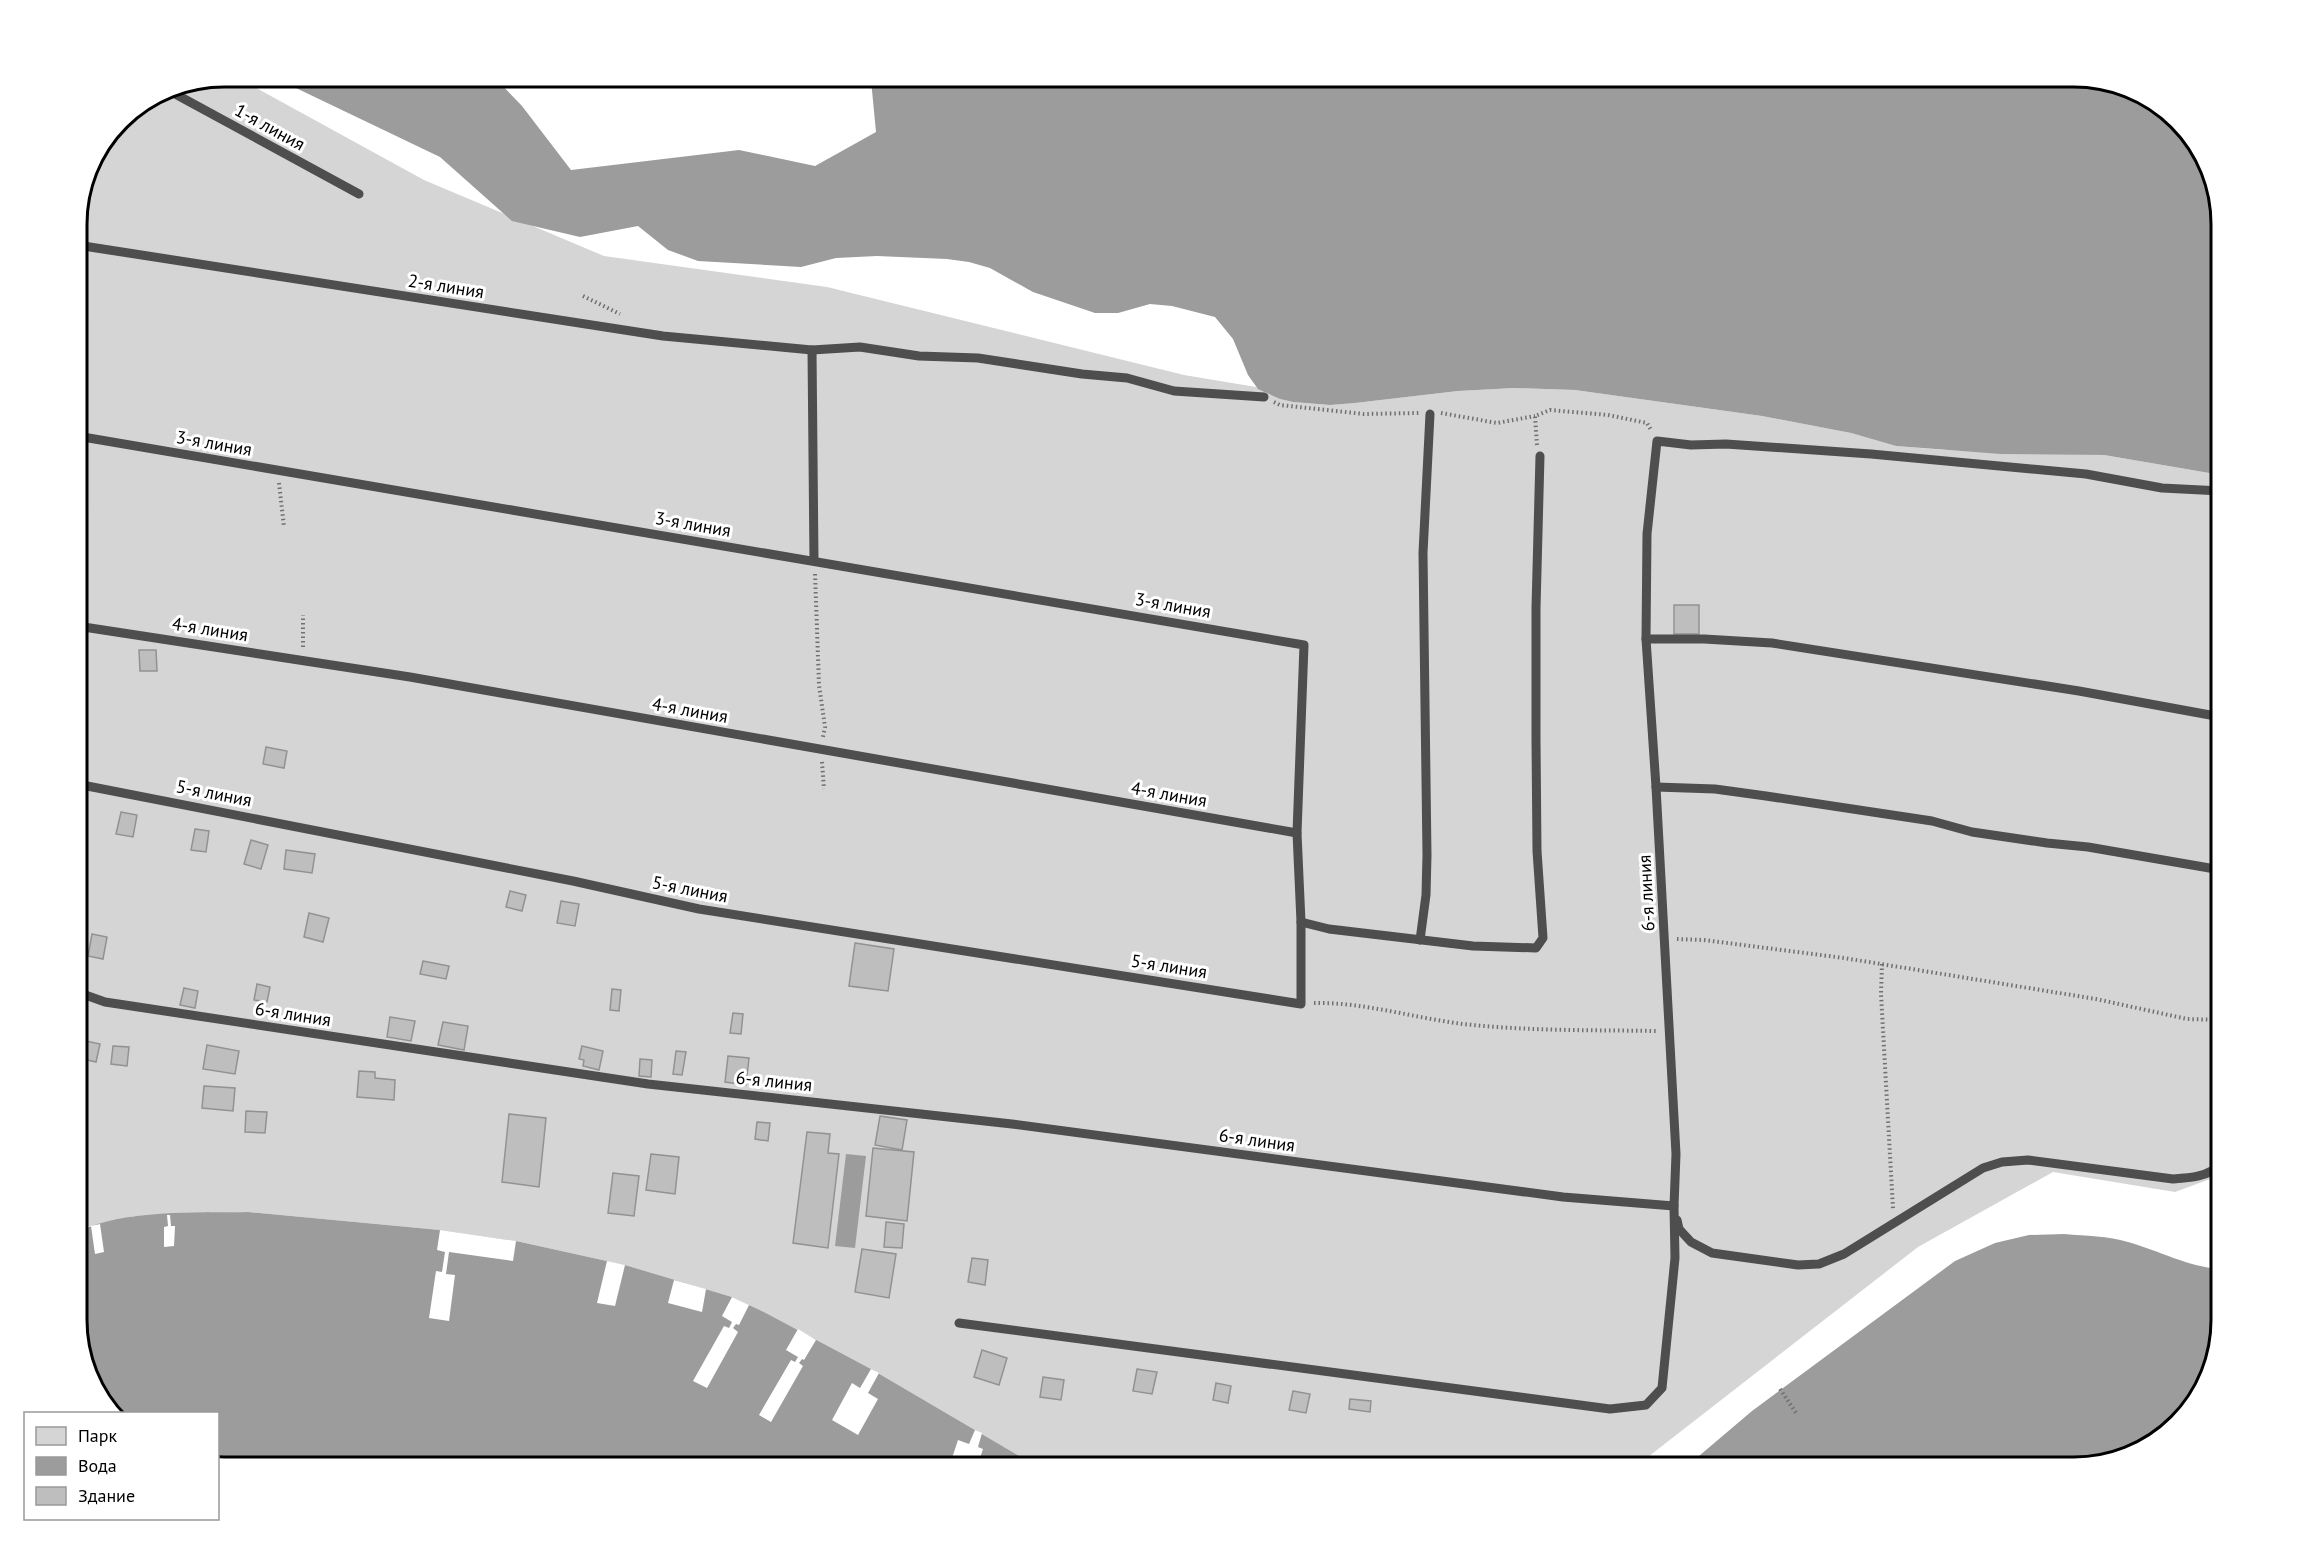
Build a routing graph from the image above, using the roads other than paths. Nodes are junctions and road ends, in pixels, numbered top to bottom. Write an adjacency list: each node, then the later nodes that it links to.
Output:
1 (178, 95): 2 (lane, 1-я линия)
2 (359, 194)
3 (87, 247): 4 (lane, 2-я линия)
4 (812, 350): 5 (lane, 2-я линия); 10 (lane)
5 (1264, 398)
6 (1430, 414): 19 (lane)
7 (87, 438): 10 (lane, 3-я линия)
8 (1540, 456): 19 (lane)
9 (2211, 490): 12 (lane, 6-я линия)
10 (814, 561): 16 (lane, 3-я линия)
11 (87, 627): 16 (lane, 4-я линия)
12 (1646, 639): 13 (lane); 15 (lane, 6-я линия)
13 (2211, 715)
14 (87, 786): 18 (lane, 5-я линия)
15 (1656, 787): 17 (lane); 22 (lane, 6-я линия)
16 (1296, 833): 18 (lane)
17 (2211, 868)
18 (1301, 922): 19 (lane)
19 (1420, 940)
20 (87, 996): 22 (lane, 6-я линия)
21 (2211, 1171): 22 (lane)
22 (1674, 1206): 23 (lane)
23 (959, 1323)

